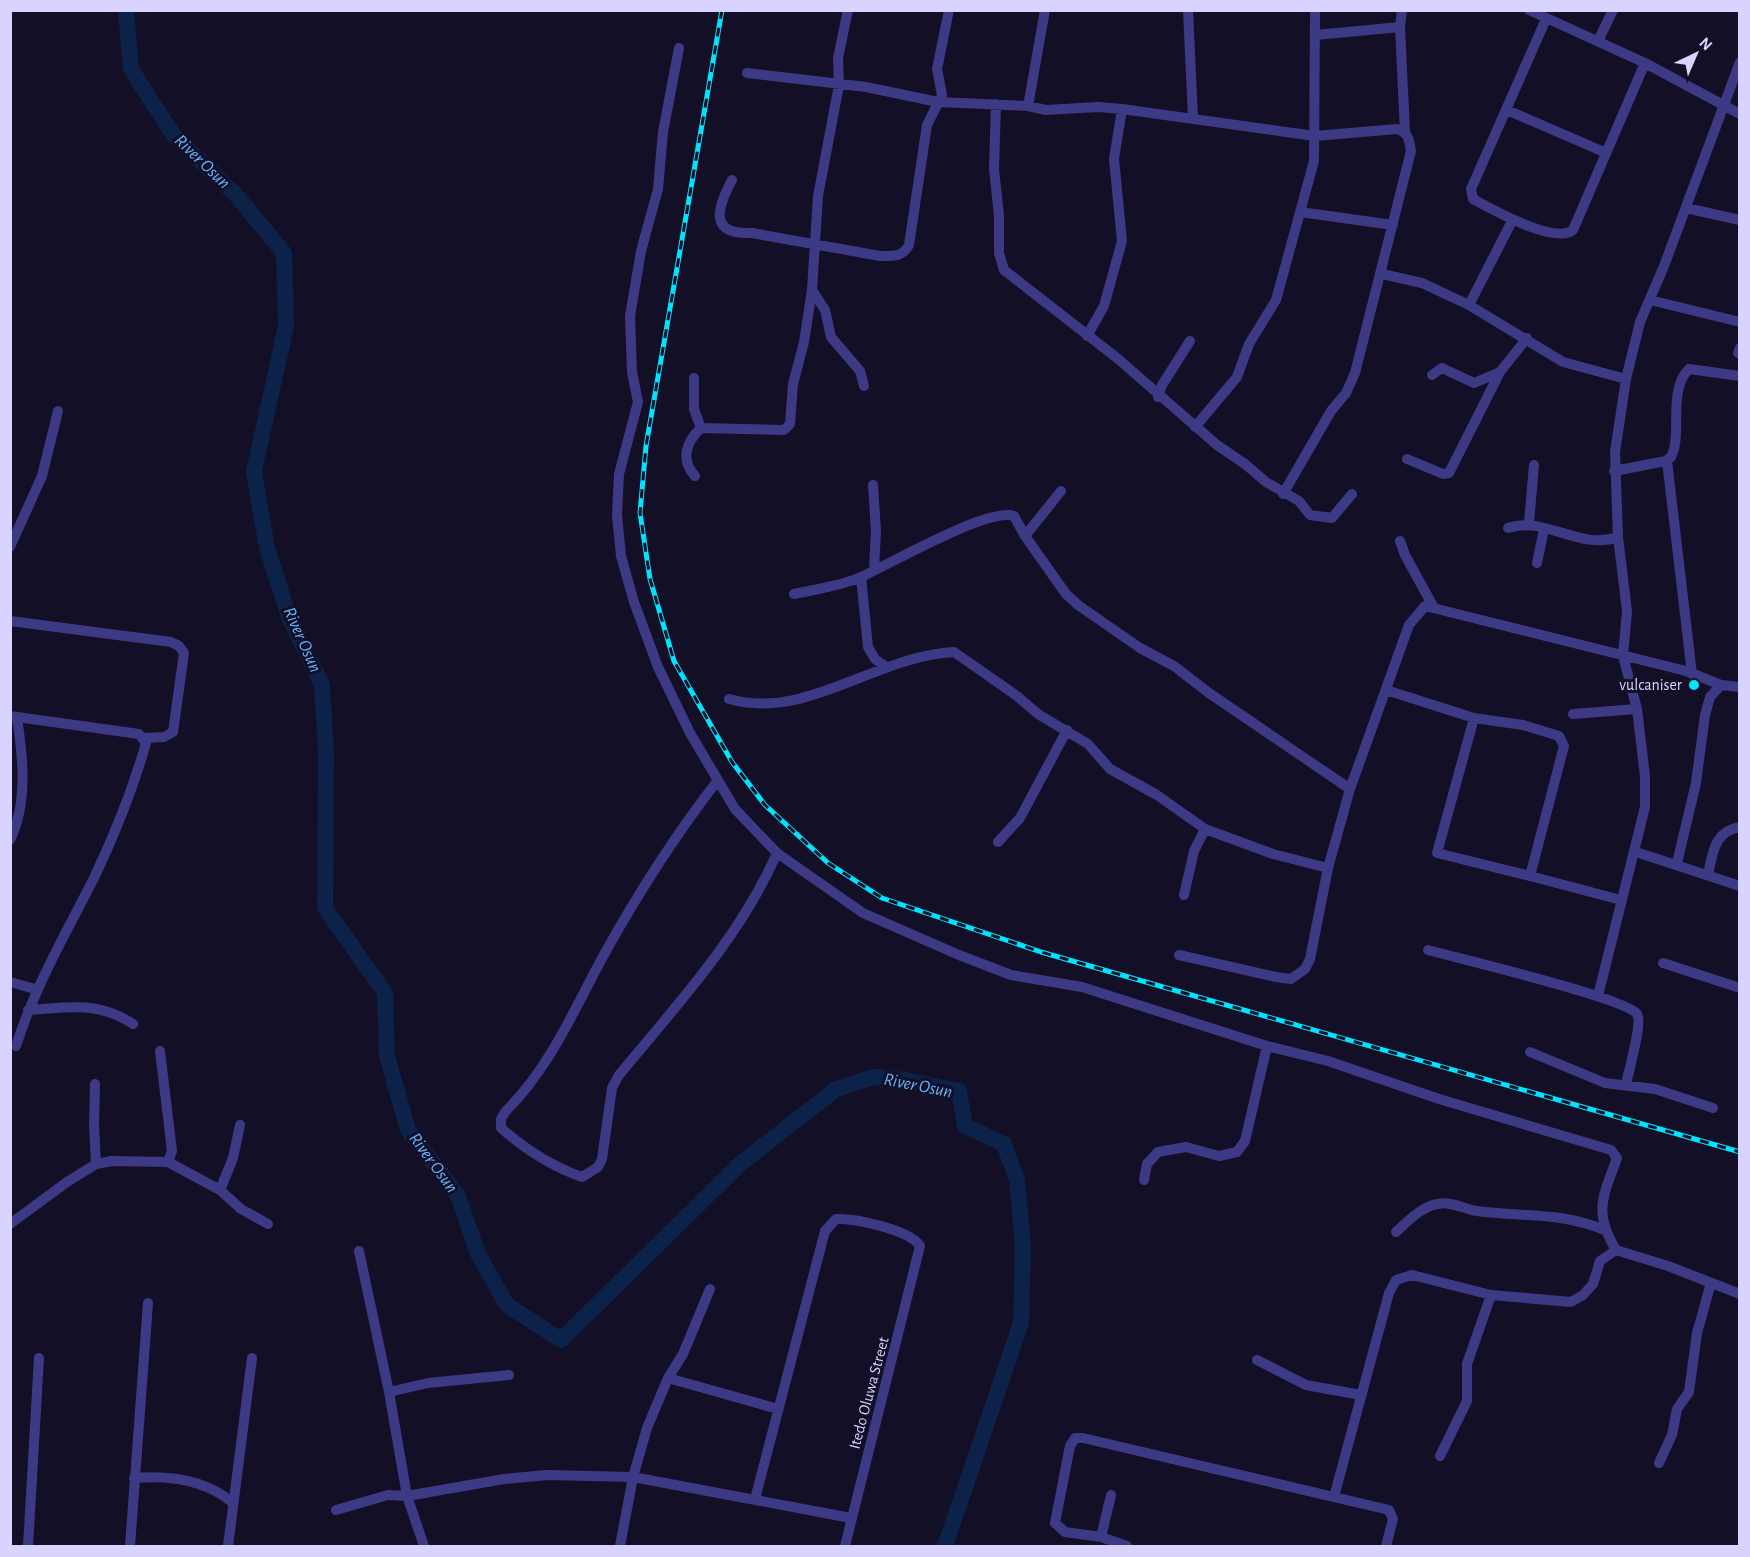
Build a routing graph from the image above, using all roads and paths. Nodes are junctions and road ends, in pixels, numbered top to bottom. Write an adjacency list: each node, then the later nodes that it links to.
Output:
1 (848, 10): 17 (street)
2 (949, 10): 18 (street)
3 (1045, 10): 21 (street)
4 (1188, 10): 25 (street)
5 (1315, 10): 11 (street)
6 (1402, 10): 10 (street)
7 (1529, 10): 9 (street)
8 (1613, 10): 12 (street)
9 (1546, 19): 12 (street); 23 (street)
10 (1400, 27): 11 (street); 26 (street)
11 (1316, 35): 27 (street)
12 (1598, 41): 15 (street)
13 (679, 48): 89 (street)
14 (1740, 62): 20 (street)
15 (1645, 63): 20 (street); 28 (street)
16 (747, 73): 17 (street)
17 (839, 85): 18 (street); 35 (street)
18 (938, 102): 19 (street); 35 (street)
19 (996, 104): 21 (street); 41 (street)
20 (1722, 105): 24 (street); 30 (street)
21 (1028, 106): 22 (street)
22 (1122, 109): 25 (street); 41 (street)
23 (1507, 110): 28 (street); 33 (street)
24 (1740, 114)
25 (1193, 118): 27 (street)
26 (1405, 132): 27 (street); 34 (street)
27 (1315, 136): 31 (street)
28 (1604, 152): 33 (street)
29 (732, 180): 35 (street)
30 (1686, 208): 32 (street); 38 (street)
31 (1300, 212): 34 (street); 52 (street)
32 (1740, 220)
33 (1512, 221): 39 (street)
34 (1393, 225): 36 (street)
35 (817, 244): 37 (street)
36 (1382, 274): 39 (street); 61 (street)
37 (812, 290): 49 (street); 53 (street)
38 (1650, 300): 40 (street); 48 (street)
39 (1468, 305): 42 (street)
40 (1740, 322)
41 (1087, 336): 50 (street)
42 (1527, 338): 44 (street); 48 (street)
43 (1190, 341): 50 (street)
44 (1500, 372): 45 (street); 54 (street)
45 (1432, 375)
46 (1740, 376): 55 (street)
47 (694, 378): 53 (street)
48 (1626, 379): 57 (street)
49 (864, 386)
50 (1158, 397): 52 (street)
51 (58, 411): 69 (street)
52 (1196, 427): 61 (street)
53 (701, 428): 58 (street)
54 (1407, 459)
55 (1667, 461): 57 (street); 78 (street)
56 (1534, 465): 63 (street)
57 (1614, 471): 67 (street)
58 (695, 476)
59 (873, 485): 71 (street)
60 (1062, 491): 66 (street)
61 (1283, 494): 62 (street)
62 (1352, 494)
63 (1528, 523): 64 (street); 65 (street)
64 (1508, 528)
65 (1544, 529): 67 (street); 70 (street)
66 (1025, 536): 71 (street); 90 (street)
67 (1618, 537): 76 (street)
68 (1400, 541): 74 (street)
69 (10, 547)
70 (1537, 563)
71 (874, 570): 72 (street)
72 (861, 577): 73 (street); 77 (street)
73 (794, 594)
74 (1433, 606): 76 (street); 81 (street)
75 (10, 621): 88 (street)
76 (1623, 656): 78 (street); 83 (street)
77 (885, 666): 82 (street); 87 (street)
78 (1692, 674): 79 (street)
79 (1721, 685): 80 (street); 98 (street)
80 (1740, 687)
81 (1386, 690): 86 (street); 90 (street)
82 (729, 699)
83 (1636, 709): 84 (street); 96 (street)
84 (1573, 714)
85 (14, 717): 88 (street); 91 (street)
86 (1474, 718): 101 (street); 101 (street)
87 (1067, 730): 93 (street); 95 (street)
88 (144, 738): 110 (street)
89 (718, 780): 97 (street); 97 (street)
90 (1350, 789): 99 (street)
91 (14, 824): 94 (street)
92 (1740, 827): 100 (street)
93 (1205, 829): 99 (street); 103 (street)
94 (10, 840)
95 (998, 842)
96 (1636, 852): 98 (street); 104 (street)
97 (777, 853): 115 (street)
98 (1677, 863): 100 (street)
99 (1328, 868): 106 (street)
100 (1708, 874): 102 (street)
101 (1530, 876): 104 (street)
102 (1740, 886)
103 (1184, 895)
104 (1621, 900): 111 (street)
105 (1428, 950): 111 (street)
106 (1179, 955)
107 (1663, 963): 109 (street)
108 (10, 982): 110 (street)
109 (1740, 988)
110 (36, 989): 112 (street)
111 (1598, 996): 119 (street)
112 (28, 1010): 113 (street); 114 (street)
113 (133, 1024)
114 (16, 1046)
115 (1267, 1046): 124 (street); 128 (street)
116 (160, 1051): 122 (street)
117 (1530, 1052): 119 (street)
118 (95, 1084): 123 (street)
119 (1626, 1085): 120 (street)
120 (1713, 1107)
121 (240, 1125): 125 (street)
122 (168, 1162): 123 (street); 125 (street)
123 (96, 1164): 126 (street)
124 (1144, 1180)
125 (220, 1190): 127 (street)
126 (10, 1224)
127 (268, 1224)
128 (1604, 1230): 129 (street); 130 (street)
129 (1396, 1232)
130 (1616, 1250): 132 (street); 135 (street)
131 (359, 1251): 142 (street)
132 (1711, 1283): 134 (street); 146 (street)
133 (710, 1289): 141 (street)
134 (1740, 1294)
135 (1491, 1295): 143 (street); 145 (street)
136 (148, 1302): 148 (street)
137 (39, 1358): 157 (street)
138 (252, 1358): 153 (street)
139 (1257, 1360): 143 (street)
140 (509, 1375): 142 (street)
141 (668, 1378): 144 (street); 147 (street)
142 (389, 1392): 150 (street)
143 (1361, 1395): 151 (street)
144 (778, 1409): 152 (street); 155 (street, Itedo Oluwa Street)
145 (1440, 1456)
146 (1659, 1463)
147 (633, 1477): 150 (street); 152 (street); 161 (street)
148 (134, 1478): 153 (street); 158 (street)
149 (1111, 1495): 156 (street)
150 (407, 1496): 154 (street); 160 (street)
151 (1334, 1497): 156 (street); 164 (street)
152 (755, 1499): 155 (street)
153 (232, 1502): 159 (street)
154 (336, 1510)
155 (851, 1518): 162 (street, Itedo Oluwa Street)
156 (1101, 1537): 163 (street)
157 (28, 1546)
158 (130, 1546)
159 (228, 1546)
160 (424, 1546)
161 (620, 1546)
162 (845, 1546)
163 (1127, 1546)
164 (1386, 1546)

